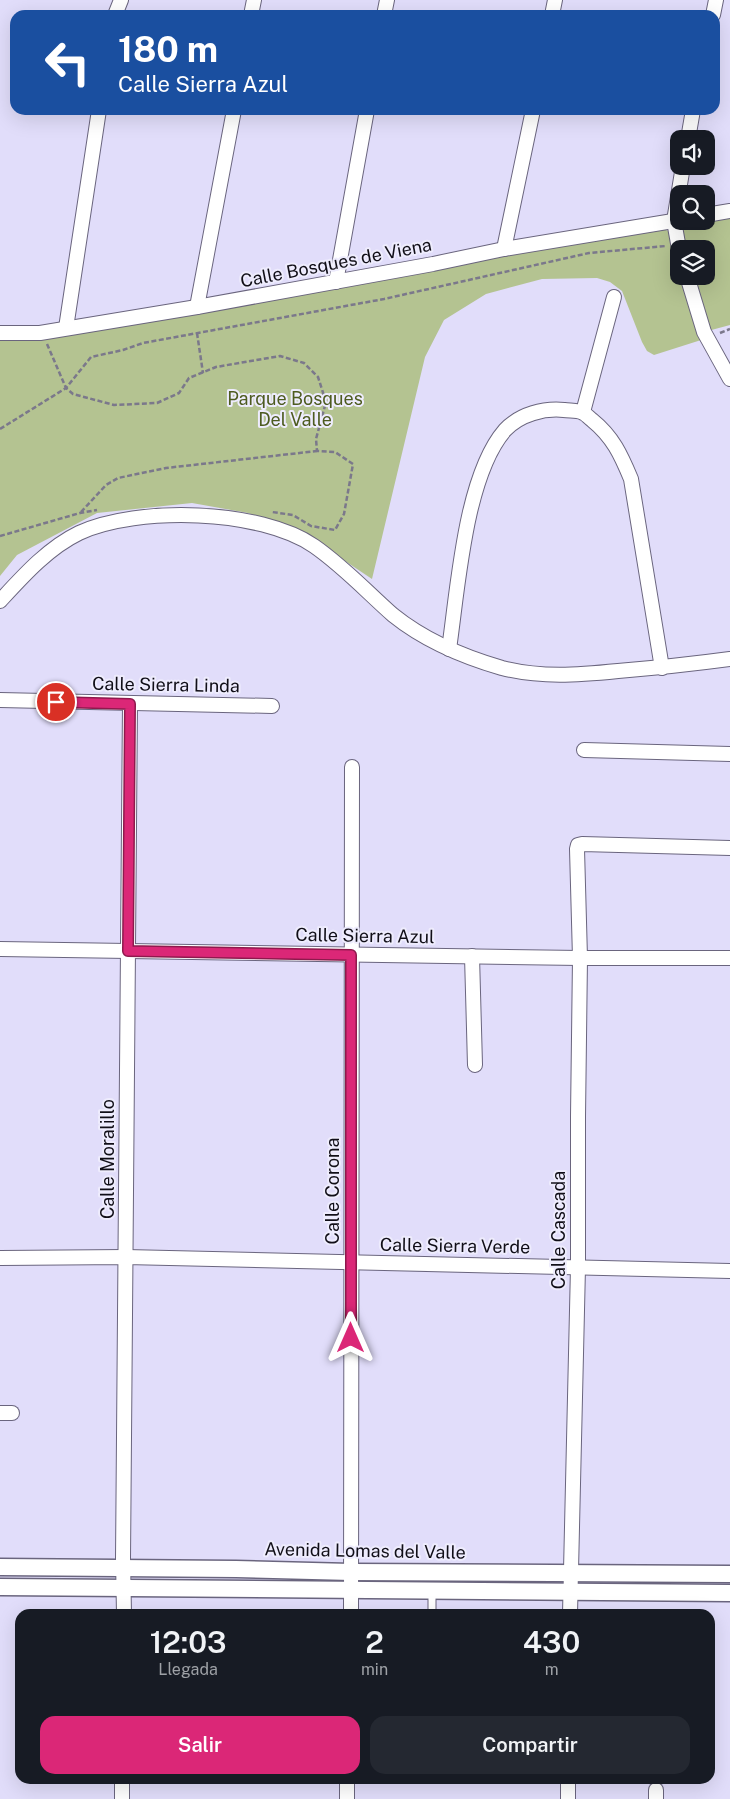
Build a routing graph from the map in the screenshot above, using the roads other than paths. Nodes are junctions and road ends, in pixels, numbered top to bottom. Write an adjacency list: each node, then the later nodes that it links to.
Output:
1 (99, 115): 15 (street)
2 (233, 115): 14 (street)
3 (366, 115): 11 (street)
4 (532, 115): 10 (street)
5 (692, 115): 6 (street)
6 (690, 130)
7 (730, 211): 8 (street)
8 (715, 214)
9 (670, 221): 10 (street, Calle Bosques de Viena)
10 (504, 249): 11 (street, Calle Bosques de Viena)
11 (336, 282): 14 (street, Calle Bosques de Viena)
12 (690, 285): 17 (street)
13 (614, 297): 18 (street)
14 (197, 307): 15 (street, Calle Bosques de Viena)
15 (66, 328): 16 (street, Calle Bosques de Viena)
16 (0, 333)
17 (730, 379)
18 (583, 412): 20 (street); 22 (street)
19 (0, 601): 20 (street)
20 (449, 649): 22 (street)
21 (730, 659): 22 (street)
22 (662, 668)
23 (0, 700): 24 (street, Calle Sierra Linda)
24 (130, 704): 25 (street, Calle Sierra Linda); 31 (street, Calle Moralillo)
25 (272, 706)
26 (584, 750): 27 (street)
27 (730, 754)
28 (352, 767): 32 (street, Calle Corona)
29 (730, 848): 34 (street, Calle Cascada)
30 (0, 949): 31 (street, Calle Sierra Azul)
31 (128, 951): 32 (street, Calle Sierra Azul); 37 (street, Calle Moralillo)
32 (351, 955): 33 (street, Calle Sierra Azul); 39 (street, Calle Corona)
33 (472, 956): 34 (street, Calle Sierra Azul); 36 (street)
34 (580, 958): 35 (street, Calle Sierra Azul); 40 (street, Calle Cascada)
35 (730, 958)
36 (475, 1065)
37 (126, 1257): 38 (street, Calle Sierra Verde); 39 (street, Calle Sierra Verde); 43 (street, Calle Moralillo)
38 (0, 1258)
39 (352, 1262): 40 (street, Calle Sierra Verde); 44 (street, Calle Corona)
40 (578, 1267): 41 (street, Calle Sierra Verde); 45 (street, Calle Cascada)
41 (730, 1271)
42 (0, 1566): 43 (street, Avenida Lomas del Valle)
43 (124, 1569): 44 (street, Avenida Lomas del Valle); 48 (street, Calle Moralillo)
44 (351, 1572): 45 (street, Avenida Lomas del Valle); 49 (street, Calle Corona)
45 (570, 1573): 46 (street, Avenida Lomas del Valle); 51 (street, Calle Cascada)
46 (730, 1574)
47 (0, 1587): 48 (street)
48 (124, 1589): 49 (street); 53 (street, Calle Moralillo)
49 (351, 1589): 50 (street); 54 (street, Calle Corona)
50 (432, 1590): 51 (street); 55 (lane)
51 (570, 1592): 52 (street); 56 (street, Calle Cascada)
52 (730, 1593)
53 (124, 1609)
54 (351, 1609)
55 (432, 1609)
56 (570, 1609)
57 (122, 1784): 60 (street)
58 (347, 1784): 61 (street)
59 (568, 1784): 62 (street)
60 (122, 1799)
61 (347, 1799)
62 (568, 1799)

